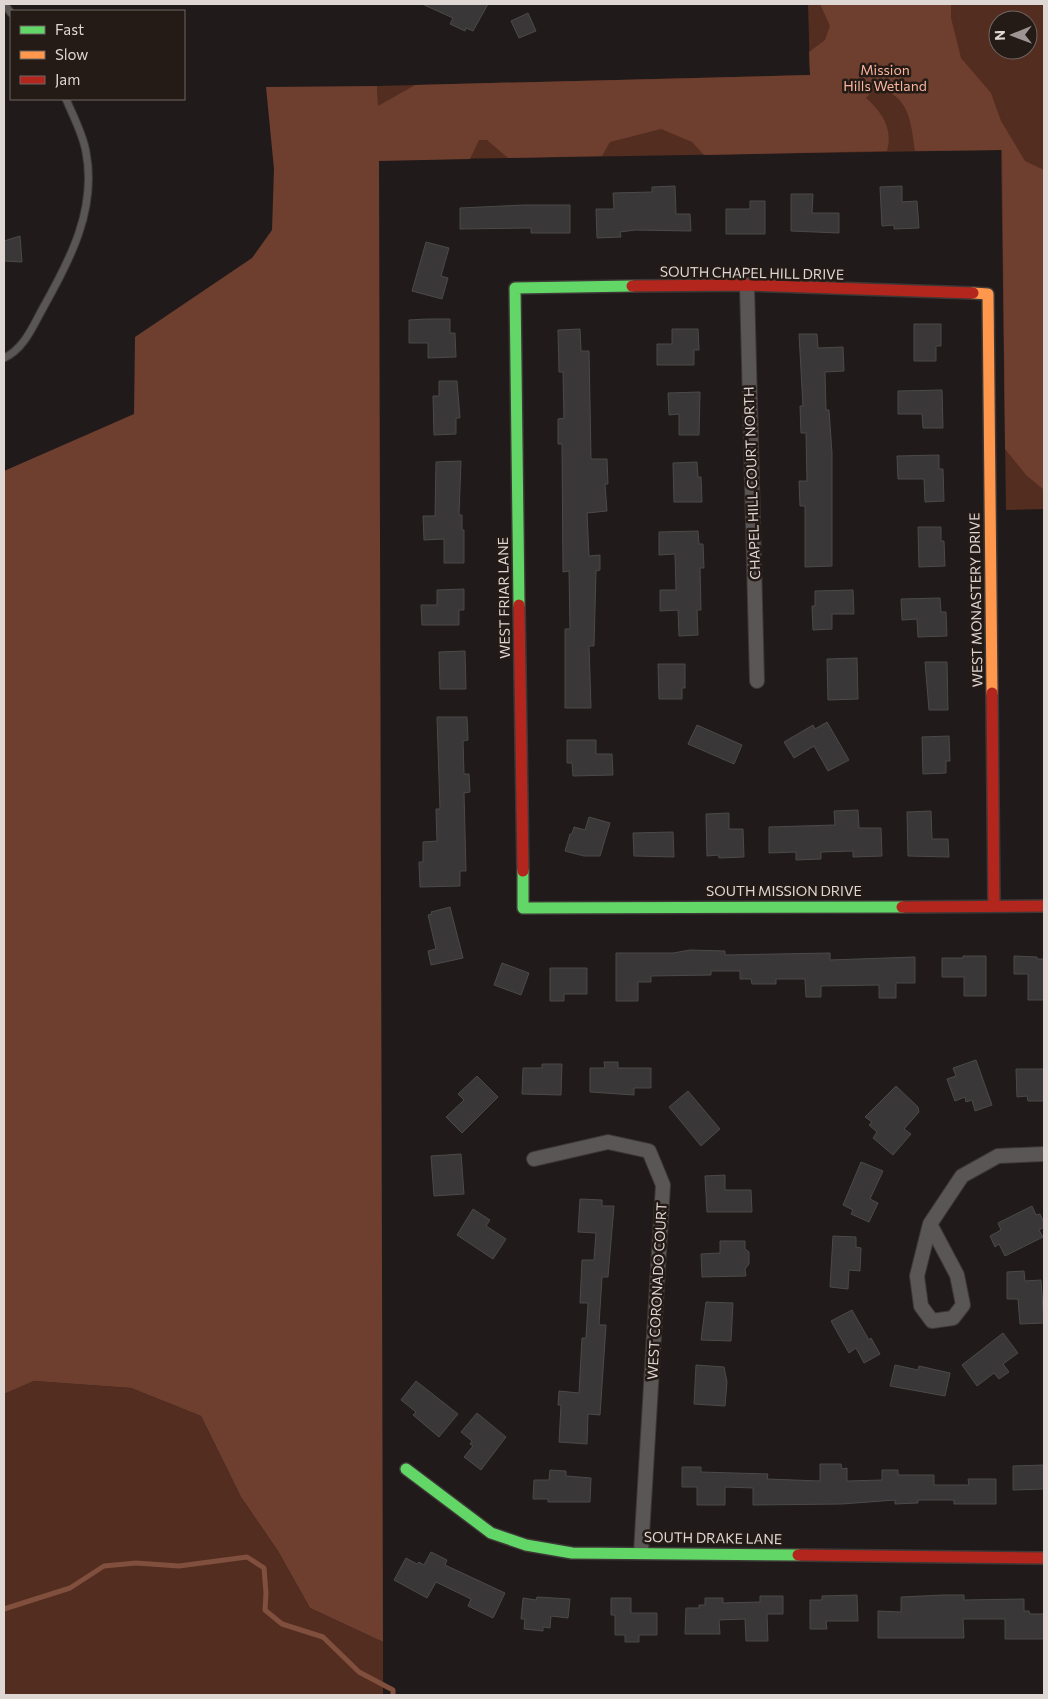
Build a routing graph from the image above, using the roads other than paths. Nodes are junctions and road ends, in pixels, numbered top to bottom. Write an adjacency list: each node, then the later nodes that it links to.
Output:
1 (66, 100): 5 (lane)
2 (746, 285): 3 (street, SOUTH CHAPEL HILL DRIVE); 4 (street, SOUTH CHAPEL HILL DRIVE); 6 (street, CHAPEL HILL COURT NORTH)
3 (515, 288): 9 (street, WEST FRIAR LANE)
4 (988, 294): 7 (street, WEST MONASTERY DRIVE)
5 (4, 358)
6 (757, 681)
7 (994, 905): 8 (street, SOUTH MISSION DRIVE); 9 (street, SOUTH MISSION DRIVE)
8 (1044, 906)
9 (523, 908)
10 (1044, 1154): 12 (street)
11 (534, 1159): 14 (street, WEST CORONADO COURT)
12 (930, 1224): 12 (street)
13 (406, 1469): 14 (street, SOUTH DRAKE LANE)
14 (641, 1552): 15 (street, SOUTH DRAKE LANE)
15 (1044, 1558)

